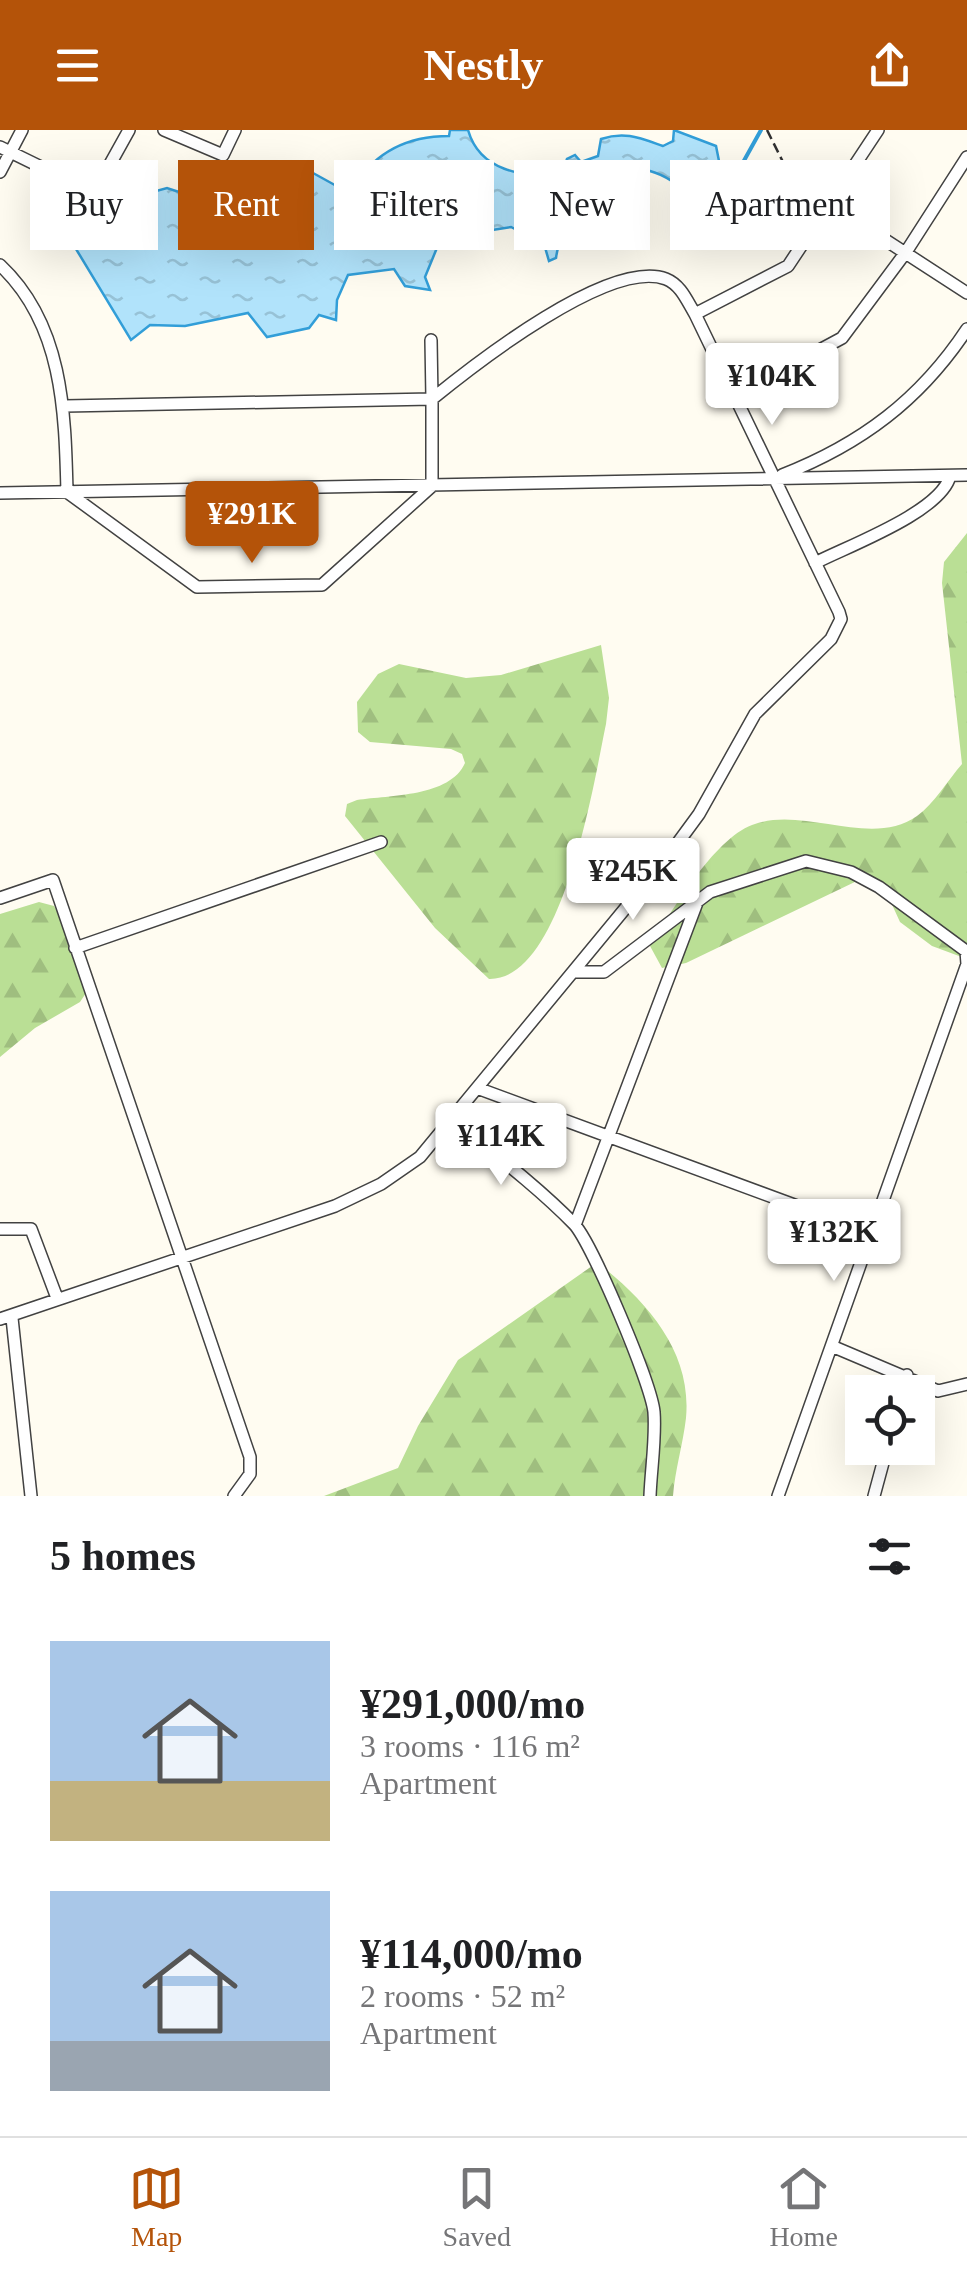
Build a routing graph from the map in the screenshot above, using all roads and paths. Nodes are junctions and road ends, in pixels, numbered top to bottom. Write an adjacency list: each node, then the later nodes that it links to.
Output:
1 (22, 130): 7 (street)
2 (129, 130): 7 (street)
3 (164, 130): 4 (street)
4 (235, 130)
5 (767, 130): 9 (path)
6 (878, 130): 10 (street)
7 (5, 150): 11 (street)
8 (967, 157): 14 (street)
9 (782, 160)
10 (859, 160)
11 (0, 172)
12 (890, 242): 14 (street)
13 (797, 250): 17 (street)
14 (906, 252): 16 (street); 20 (street)
15 (0, 265): 22 (street)
16 (967, 292)
17 (694, 314): 20 (street); 21 (street)
18 (967, 329): 25 (street)
19 (431, 340): 21 (street)
20 (734, 396): 25 (street)
21 (432, 399): 22 (street); 26 (street)
22 (65, 406): 27 (street)
23 (967, 475): 24 (street)
24 (950, 476): 25 (street); 29 (street)
25 (773, 478): 26 (street); 29 (street)
26 (432, 486): 27 (street); 27 (street)
27 (67, 492): 28 (street)
28 (0, 493)
29 (814, 563): 34 (street)
30 (380, 842): 33 (street)
31 (0, 898): 33 (street)
32 (698, 900): 34 (street); 37 (street); 40 (street)
33 (75, 948): 41 (street)
34 (574, 972): 35 (street)
35 (477, 1088): 36 (street); 37 (street)
36 (452, 1120): 38 (street); 41 (street)
37 (609, 1136): 38 (street); 40 (street)
38 (575, 1225): 50 (street)
39 (0, 1229): 42 (street)
40 (873, 1234): 44 (street)
41 (181, 1255): 42 (street); 49 (street)
42 (57, 1298): 43 (street)
43 (6, 1318): 48 (street)
44 (834, 1346): 45 (street); 51 (street)
45 (907, 1374): 46 (street)
46 (967, 1384)
47 (882, 1465): 52 (street)
48 (31, 1496)
49 (234, 1496)
50 (650, 1496)
51 (778, 1496)
52 (874, 1496)

